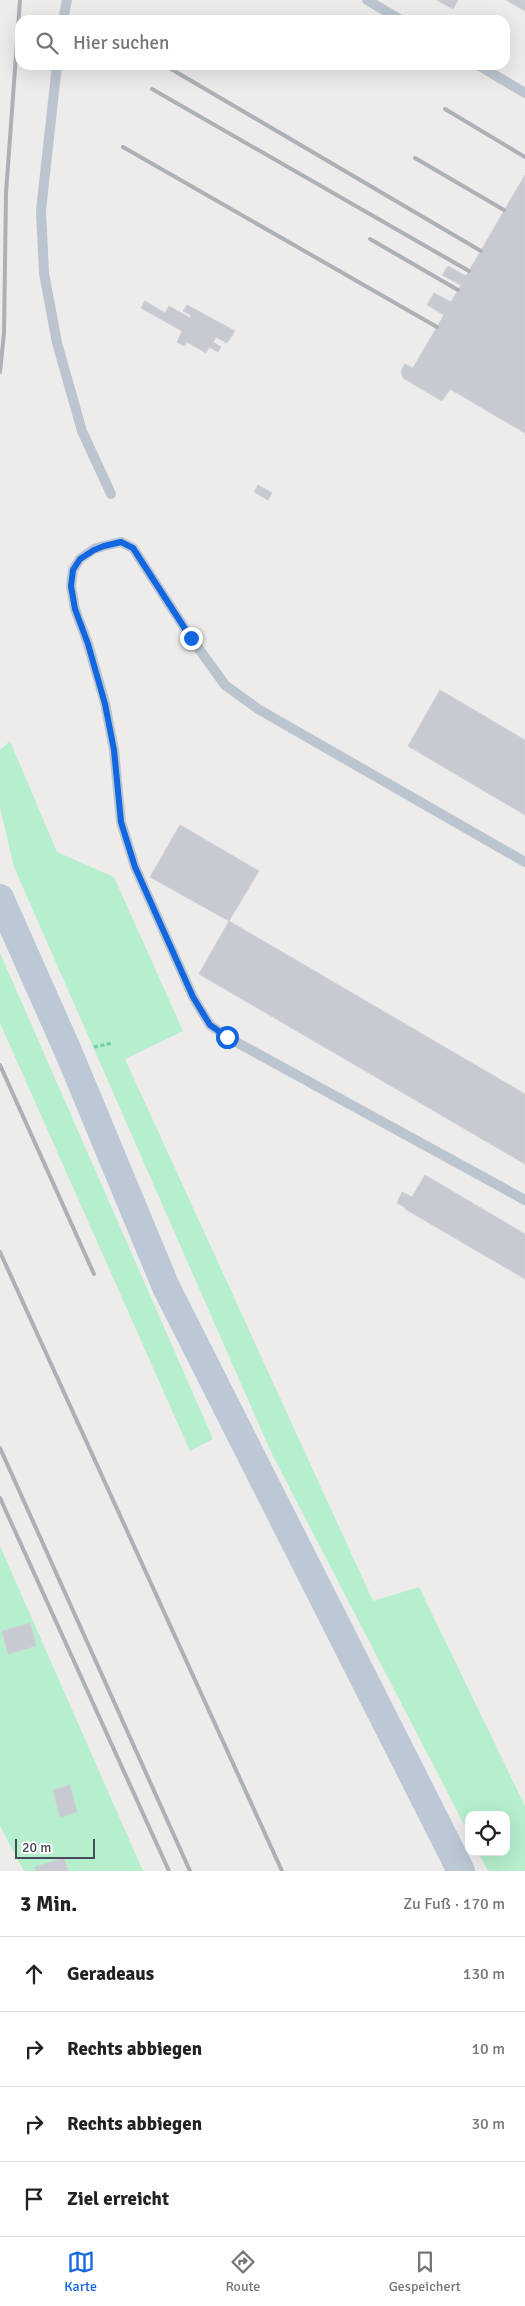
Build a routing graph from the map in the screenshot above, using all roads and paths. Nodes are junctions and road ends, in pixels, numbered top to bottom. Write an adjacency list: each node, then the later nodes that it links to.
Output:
1 (67, 0): 3 (lane)
2 (368, 0): 4 (lane)
3 (64, 15)
4 (393, 15)
5 (56, 70): 8 (lane)
6 (486, 70): 7 (lane)
7 (525, 93)
8 (111, 494)
9 (525, 862): 11 (lane)
10 (0, 898): 12 (street)
11 (525, 1200)
12 (461, 1871)

